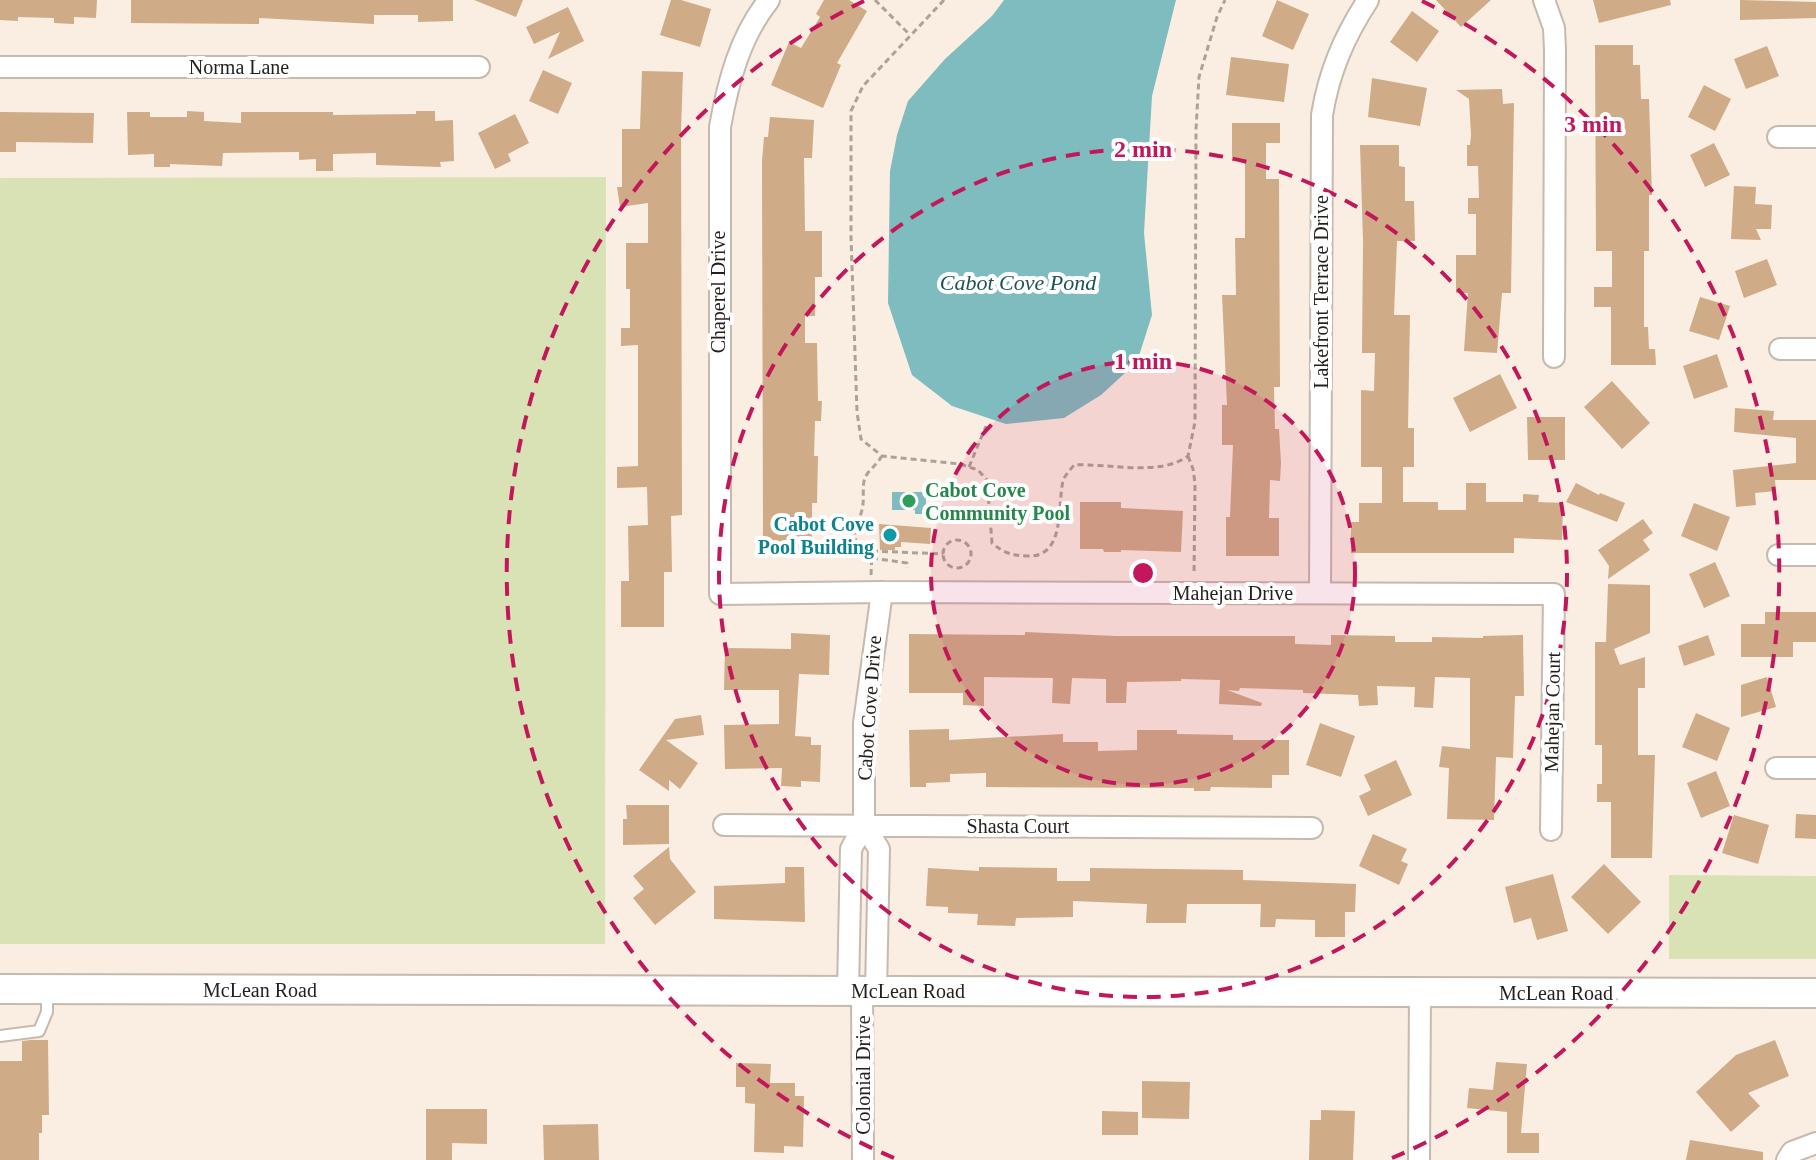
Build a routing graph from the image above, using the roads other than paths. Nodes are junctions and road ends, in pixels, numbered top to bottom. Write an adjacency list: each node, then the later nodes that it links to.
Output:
1 (769, 0): 15 (street, Chaperel Drive)
2 (1368, 0): 14 (street, Lakefront Terrace Drive)
3 (1544, 0): 10 (street)
4 (0, 67): 5 (street, Norma Lane)
5 (479, 67)
6 (1778, 137): 7 (street)
7 (1816, 137)
8 (1780, 349): 9 (street)
9 (1816, 349)
10 (1554, 357)
11 (1778, 555): 12 (street)
12 (1816, 555)
13 (876, 583): 14 (street, Mahejan Drive); 15 (street, Mahejan Drive); 20 (street, Cabot Cove Drive)
14 (1320, 593): 16 (street, Mahejan Drive)
15 (720, 594)
16 (1554, 594): 22 (street, Mahejan Court)
17 (1776, 768): 18 (street)
18 (1816, 768)
19 (724, 825): 20 (street, Shasta Court)
20 (864, 825): 21 (street, Shasta Court); 25 (street, Cabot Cove Drive); 25 (street, Cabot Cove Drive)
21 (1312, 828)
22 (1551, 830)
23 (0, 989): 24 (street, McLean Road)
24 (47, 990): 25 (street, McLean Road); 28 (lane)
25 (862, 990): 26 (street, McLean Road); 31 (street, Colonial Drive)
26 (1420, 993): 27 (street, McLean Road); 32 (street)
27 (1816, 993)
28 (4, 1036)
29 (1816, 1143): 30 (street)
30 (1789, 1156)
31 (863, 1160)
32 (1419, 1160)

